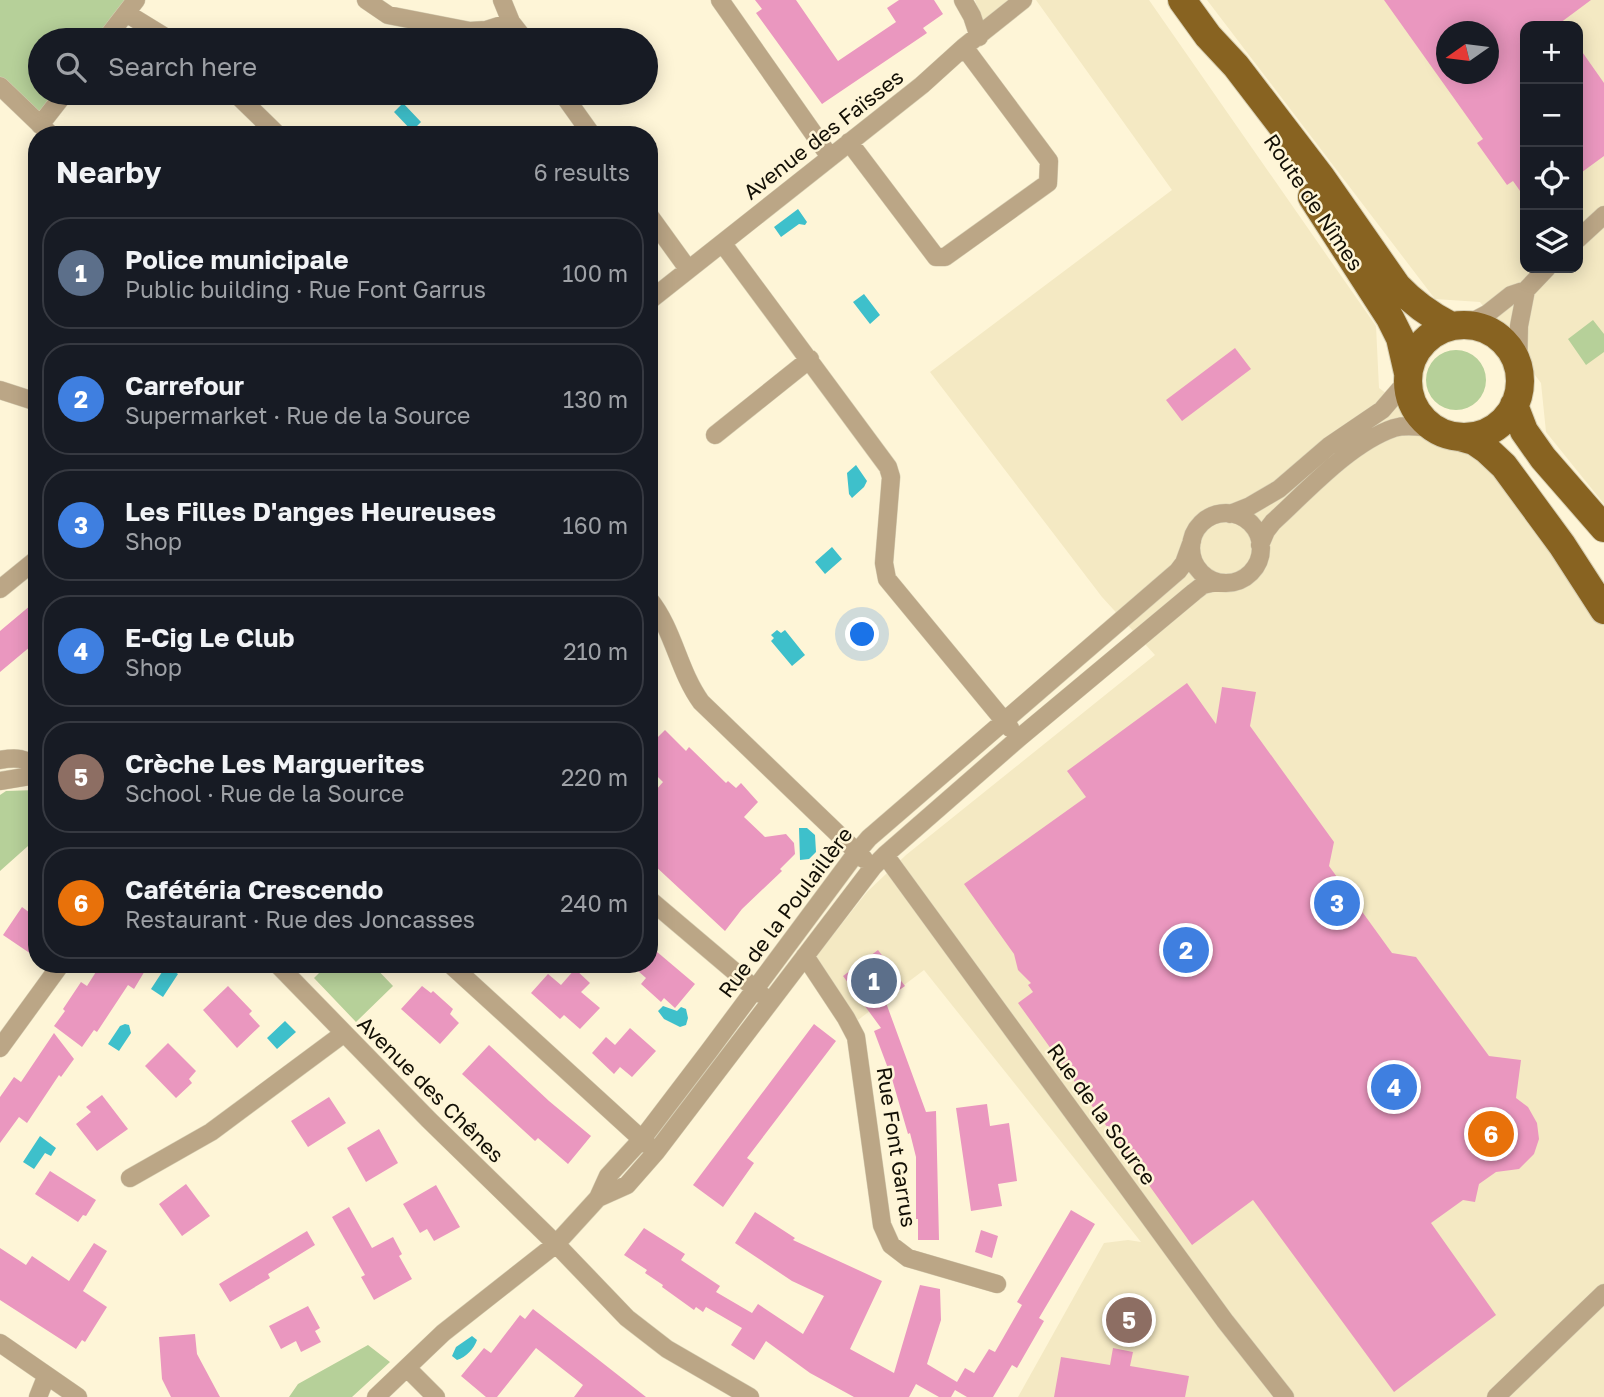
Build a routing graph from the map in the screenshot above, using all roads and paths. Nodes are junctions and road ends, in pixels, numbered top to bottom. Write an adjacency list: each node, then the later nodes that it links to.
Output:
1 (366, 0): 11 (street)
2 (502, 0): 8 (street)
3 (720, 0): 25 (street)
4 (962, 0): 15 (street)
5 (1023, 0): 15 (street, Avenue des Faïsses)
6 (1182, 0): 14 (main road, Route de Nîmes)
7 (131, 6): 9 (street); 10 (street)
8 (512, 22): 12 (street); 13 (street)
9 (114, 28)
10 (156, 28)
11 (455, 28)
12 (492, 28)
13 (516, 28)
14 (1208, 37): 34 (main road, Route de Nîmes); 37 (main road, Route de Nîmes)
15 (972, 42): 24 (street, Avenue des Faïsses); 24 (street)
16 (0, 86): 20 (street)
17 (59, 105): 21 (street)
18 (247, 105): 22 (street)
19 (571, 105): 23 (street)
20 (42, 126)
21 (48, 126)
22 (269, 126)
23 (586, 126)
24 (849, 142): 25 (street, Avenue des Faïsses)
25 (830, 157): 29 (street, Avenue des Faïsses)
26 (1604, 215): 28 (street)
27 (658, 228): 30 (street)
28 (1583, 234)
29 (723, 244): 30 (street, Avenue des Faïsses); 35 (street)
30 (688, 270): 33 (street, Avenue des Faïsses)
31 (1542, 273): 32 (street)
32 (1526, 290): 34 (street); 36 (street)
33 (658, 294)
34 (1459, 326): 36 (main road); 37 (main road)
35 (810, 359): 42 (street); 53 (street)
36 (1518, 369): 40 (main road)
37 (1408, 377): 41 (main road); 44 (street, Rue de la Poulaillère)
38 (0, 390): 39 (street)
39 (28, 399)
40 (1514, 405): 43 (main road); 45 (main road)
41 (1432, 428): 43 (main road); 47 (street, Rue de la Poulaillère)
42 (715, 435)
43 (1460, 437): 52 (main road)
44 (1230, 513): 46 (street, Rue de la Poulaillère); 47 (street)
45 (1604, 528)
46 (1192, 541): 49 (street); 53 (street, Rue de la Poulaillère)
47 (1260, 545): 49 (street, Rue de la Poulaillère)
48 (28, 566): 50 (street)
49 (1216, 582): 54 (street, Rue de la Poulaillère)
50 (0, 589)
51 (658, 609): 59 (street, Rue de la Source)
52 (1604, 610)
53 (1003, 721): 54 (street); 59 (street, Rue de la Poulaillère)
54 (1019, 738): 60 (street, Rue de la Poulaillère)
55 (0, 760): 56 (street)
56 (28, 761)
57 (28, 776): 58 (street)
58 (0, 780)
59 (856, 852): 60 (street, Rue de la Source); 66 (street, Rue de la Poulaillère)
60 (879, 861): 62 (street, Rue de la Poulaillère); 85 (street, Rue de la Source)
61 (658, 907): 66 (street)
62 (805, 956): 67 (street, Rue de la Poulaillère); 75 (street, Rue Font Garrus)
63 (54, 973): 69 (street)
64 (285, 973): 68 (street, Avenue des Chênes)
65 (460, 973): 70 (street)
66 (755, 988): 67 (street); 70 (street, Rue de la Poulaillère)
67 (771, 1002): 71 (street, Rue de la Poulaillère)
68 (343, 1034): 72 (street); 74 (street, Avenue des Chênes)
69 (0, 1048)
70 (642, 1139): 71 (street); 73 (street, Rue de la Poulaillère)
71 (656, 1152): 73 (street, Rue de la Poulaillère)
72 (130, 1178)
73 (598, 1198): 74 (street, Rue de la Poulaillère)
74 (556, 1244): 78 (street, Rue de la Poulaillère); 84 (street, Avenue des Chênes)
75 (997, 1284)
76 (1604, 1293): 86 (street)
77 (0, 1343): 79 (street)
78 (407, 1368): 82 (street, Rue de la Poulaillère); 83 (street)
79 (46, 1377): 80 (street); 81 (street)
80 (38, 1397)
81 (78, 1397)
82 (376, 1397)
83 (436, 1397)
84 (750, 1397)
85 (1286, 1397)
86 (1496, 1397)

